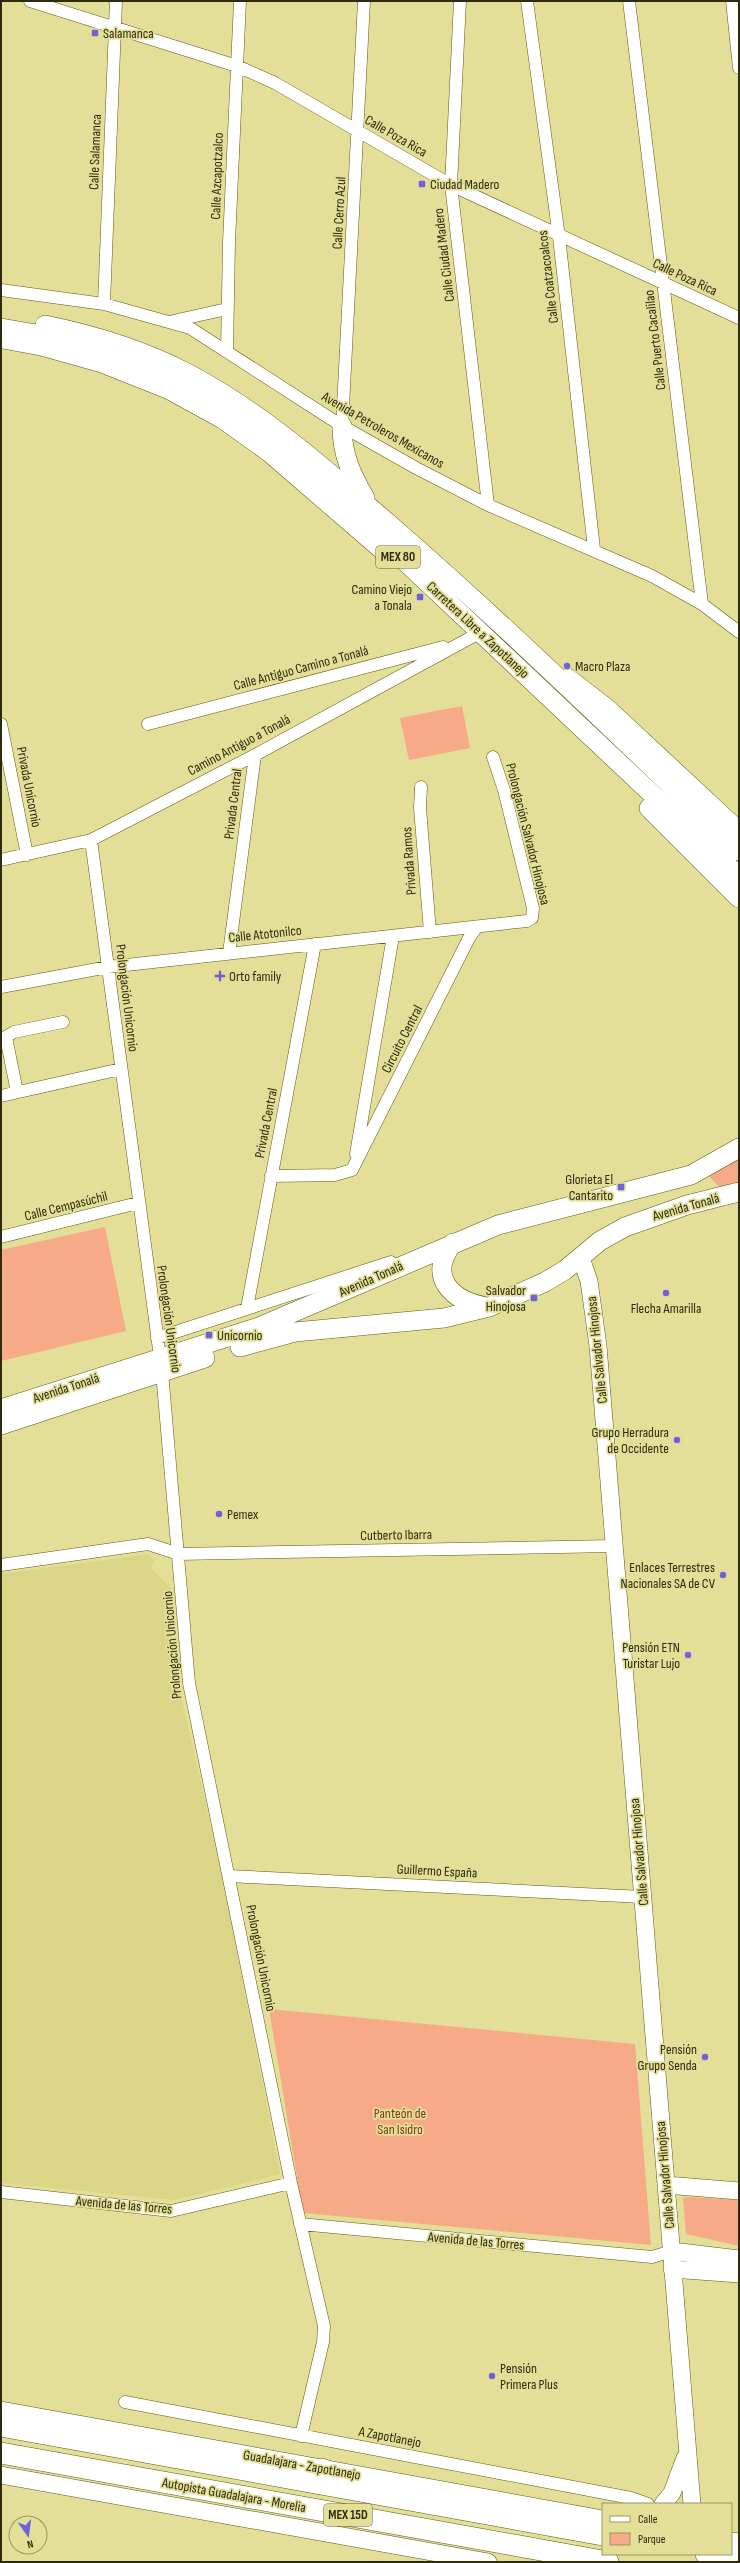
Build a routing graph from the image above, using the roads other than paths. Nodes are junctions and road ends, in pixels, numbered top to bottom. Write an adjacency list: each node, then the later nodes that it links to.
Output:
1 (30, 1): 9 (street, Calle Poza Rica)
2 (116, 1): 9 (street, Calle Salamanca)
3 (240, 1): 10 (street, Calle Azcapotzalco)
4 (364, 1): 12 (street, Calle Cerro Azul)
5 (460, 1): 13 (street, Calle Ciudad Madero)
6 (527, 1): 14 (street, Calle Coatzacoalcos)
7 (629, 1): 15 (street, Calle Puerto Cacalilao)
8 (732, 1): 11 (street)
9 (115, 27): 10 (street, Calle Poza Rica); 17 (street, Calle Salamanca)
10 (237, 66): 12 (street, Calle Poza Rica); 18 (street, Calle Azcapotzalco)
11 (739, 68)
12 (359, 132): 13 (street, Calle Poza Rica); 25 (street, Calle Cerro Azul)
13 (451, 185): 14 (street, Calle Poza Rica); 26 (street, Calle Ciudad Madero)
14 (559, 237): 15 (street, Calle Poza Rica); 28 (street, Calle Coatzacoalcos)
15 (664, 283): 20 (street, Calle Poza Rica); 30 (street, Calle Puerto Cacalilao)
16 (1, 290): 17 (street, Avenida Petroleros Mexicanos)
17 (104, 304): 21 (street, Avenida Petroleros Mexicanos)
18 (227, 309): 21 (street); 24 (street, Calle Azcapotzalco)
19 (1, 316): 27 (main road, Carretera Libre a Zapotlanejo / MEX 80)
20 (739, 318)
21 (173, 321): 24 (street, Avenida Petroleros Mexicanos)
22 (1, 328): 29 (main road, Carretera Libre a Zapotlanejo / MEX 80)
23 (1, 342): 29 (street)
24 (227, 352): 25 (street, Avenida Petroleros Mexicanos)
25 (342, 426): 26 (street, Avenida Petroleros Mexicanos); 27 (main road)
26 (488, 505): 28 (street, Avenida Petroleros Mexicanos)
27 (372, 509): 33 (main road, Carretera Libre a Zapotlanejo / MEX 80)
28 (594, 549): 30 (street, Avenida Petroleros Mexicanos)
29 (404, 563): 32 (main road, Carretera Libre a Zapotlanejo / MEX 80)
30 (702, 604): 31 (street, Avenida Petroleros Mexicanos)
31 (739, 632)
32 (486, 636): 34 (street, Camino Antiguo a Tonalá); 45 (main road, Carretera Libre a Zapotlanejo / MEX 80); 46 (main road)
33 (520, 640): 40 (street, Carretera Libre a Zapotlanejo); 42 (main road, Carretera Libre a Zapotlanejo / MEX 80)
34 (462, 642): 36 (street, Calle Antiguo Camino a Tonalá); 37 (street, Camino Antiguo a Tonalá)
35 (1, 724): 43 (street, Privada Unicornio)
36 (148, 724)
37 (255, 755): 41 (street, Camino Antiguo a Tonalá); 52 (street, Privada Central)
38 (493, 757): 47 (street, Prolongación Salvador Hinojosa)
39 (421, 788): 49 (street, Privada Ramos)
40 (739, 830)
41 (91, 840): 43 (street, Camino Antiguo a Tonalá); 53 (street, Prolongación Unicornio)
42 (739, 851)
43 (27, 855): 44 (street, Camino Antiguo a Tonalá)
44 (1, 860)
45 (739, 876)
46 (739, 898)
47 (532, 918): 48 (street, Calle Atotonilco)
48 (477, 927): 49 (street, Calle Atotonilco); 61 (street, Circuito Central)
49 (430, 932): 50 (street, Calle Atotonilco)
50 (392, 936): 51 (street, Calle Atotonilco); 61 (street, Circuito Central)
51 (315, 944): 52 (street, Calle Atotonilco); 62 (street, Privada Central)
52 (229, 953): 53 (street, Calle Atotonilco)
53 (108, 967): 54 (street, Calle Atotonilco); 57 (street, Prolongación Unicornio)
54 (1, 987)
55 (63, 1022): 56 (street)
56 (3, 1039): 58 (street)
57 (121, 1069): 58 (street); 64 (street, Prolongación Unicornio)
58 (17, 1092): 59 (street)
59 (1, 1096)
60 (739, 1148): 66 (main road, Avenida Tonalá)
61 (355, 1166): 62 (street)
62 (271, 1176): 69 (street, Privada Central)
63 (739, 1192): 67 (main road, Avenida Tonalá)
64 (138, 1203): 65 (street, Calle Cempasúchil); 70 (street, Prolongación Unicornio)
65 (1, 1237)
66 (446, 1246): 68 (main road); 69 (street); 71 (main road, Avenida Tonalá)
67 (581, 1258): 68 (main road, Avenida Tonalá); 74 (street, Calle Salvador Hinojosa)
68 (489, 1307): 71 (main road, Avenida Tonalá)
69 (247, 1308): 70 (street)
70 (157, 1338): 71 (street, Prolongación Unicornio)
71 (160, 1365): 72 (main road, Avenida Tonalá); 73 (main road, Avenida Tonalá); 75 (street, Prolongación Unicornio)
72 (1, 1409)
73 (1, 1425)
74 (614, 1546): 75 (street, Cutberto Ibarra); 78 (street, Calle Salvador Hinojosa)
75 (179, 1554): 76 (street, Cutberto Ibarra); 77 (street, Prolongación Unicornio)
76 (1, 1565)
77 (229, 1876): 78 (street, Guillermo España); 79 (street, Prolongación Unicornio)
78 (643, 1897): 80 (street, Calle Salvador Hinojosa)
79 (291, 2183): 82 (street, Avenida de las Torres); 83 (street, Prolongación Unicornio)
80 (666, 2185): 81 (street); 84 (street, Calle Salvador Hinojosa)
81 (739, 2191)
82 (1, 2192)
83 (300, 2224): 85 (street, Avenida de las Torres); 92 (street, Prolongación Unicornio)
84 (672, 2251): 85 (street, Avenida de las Torres); 86 (street, Avenida de las Torres); 87 (street, Calle Salvador Hinojosa)
85 (652, 2257): 87 (street, Avenida de las Torres)
86 (739, 2259)
87 (672, 2269): 88 (street, Avenida de las Torres); 93 (street, Calle Salvador Hinojosa)
88 (739, 2274)
89 (126, 2402): 92 (street, A Zapotlanejo)
90 (1, 2410): 95 (street, Guadalajara - Zapotlanejo)
91 (1, 2426): 97 (highway, Autopista Guadalajara - Morelia / MEX 15D)
92 (301, 2436): 98 (street, A Zapotlanejo)
93 (687, 2448): 99 (street, Calle Salvador Hinojosa); 100 (street, Calle Salvador Hinojosa)
94 (1, 2453): 106 (highway, Autopista Guadalajara - Morelia / MEX 15D)
95 (321, 2469): 97 (highway); 101 (street, Guadalajara - Zapotlanejo)
96 (1, 2475): 105 (street)
97 (420, 2502): 102 (highway, Autopista Guadalajara - Morelia / MEX 15D)
98 (645, 2503)
99 (664, 2503)
100 (692, 2503)
101 (602, 2519)
102 (602, 2535)
103 (712, 2555): 104 (highway)
104 (739, 2560)
105 (488, 2562)
106 (608, 2562)

